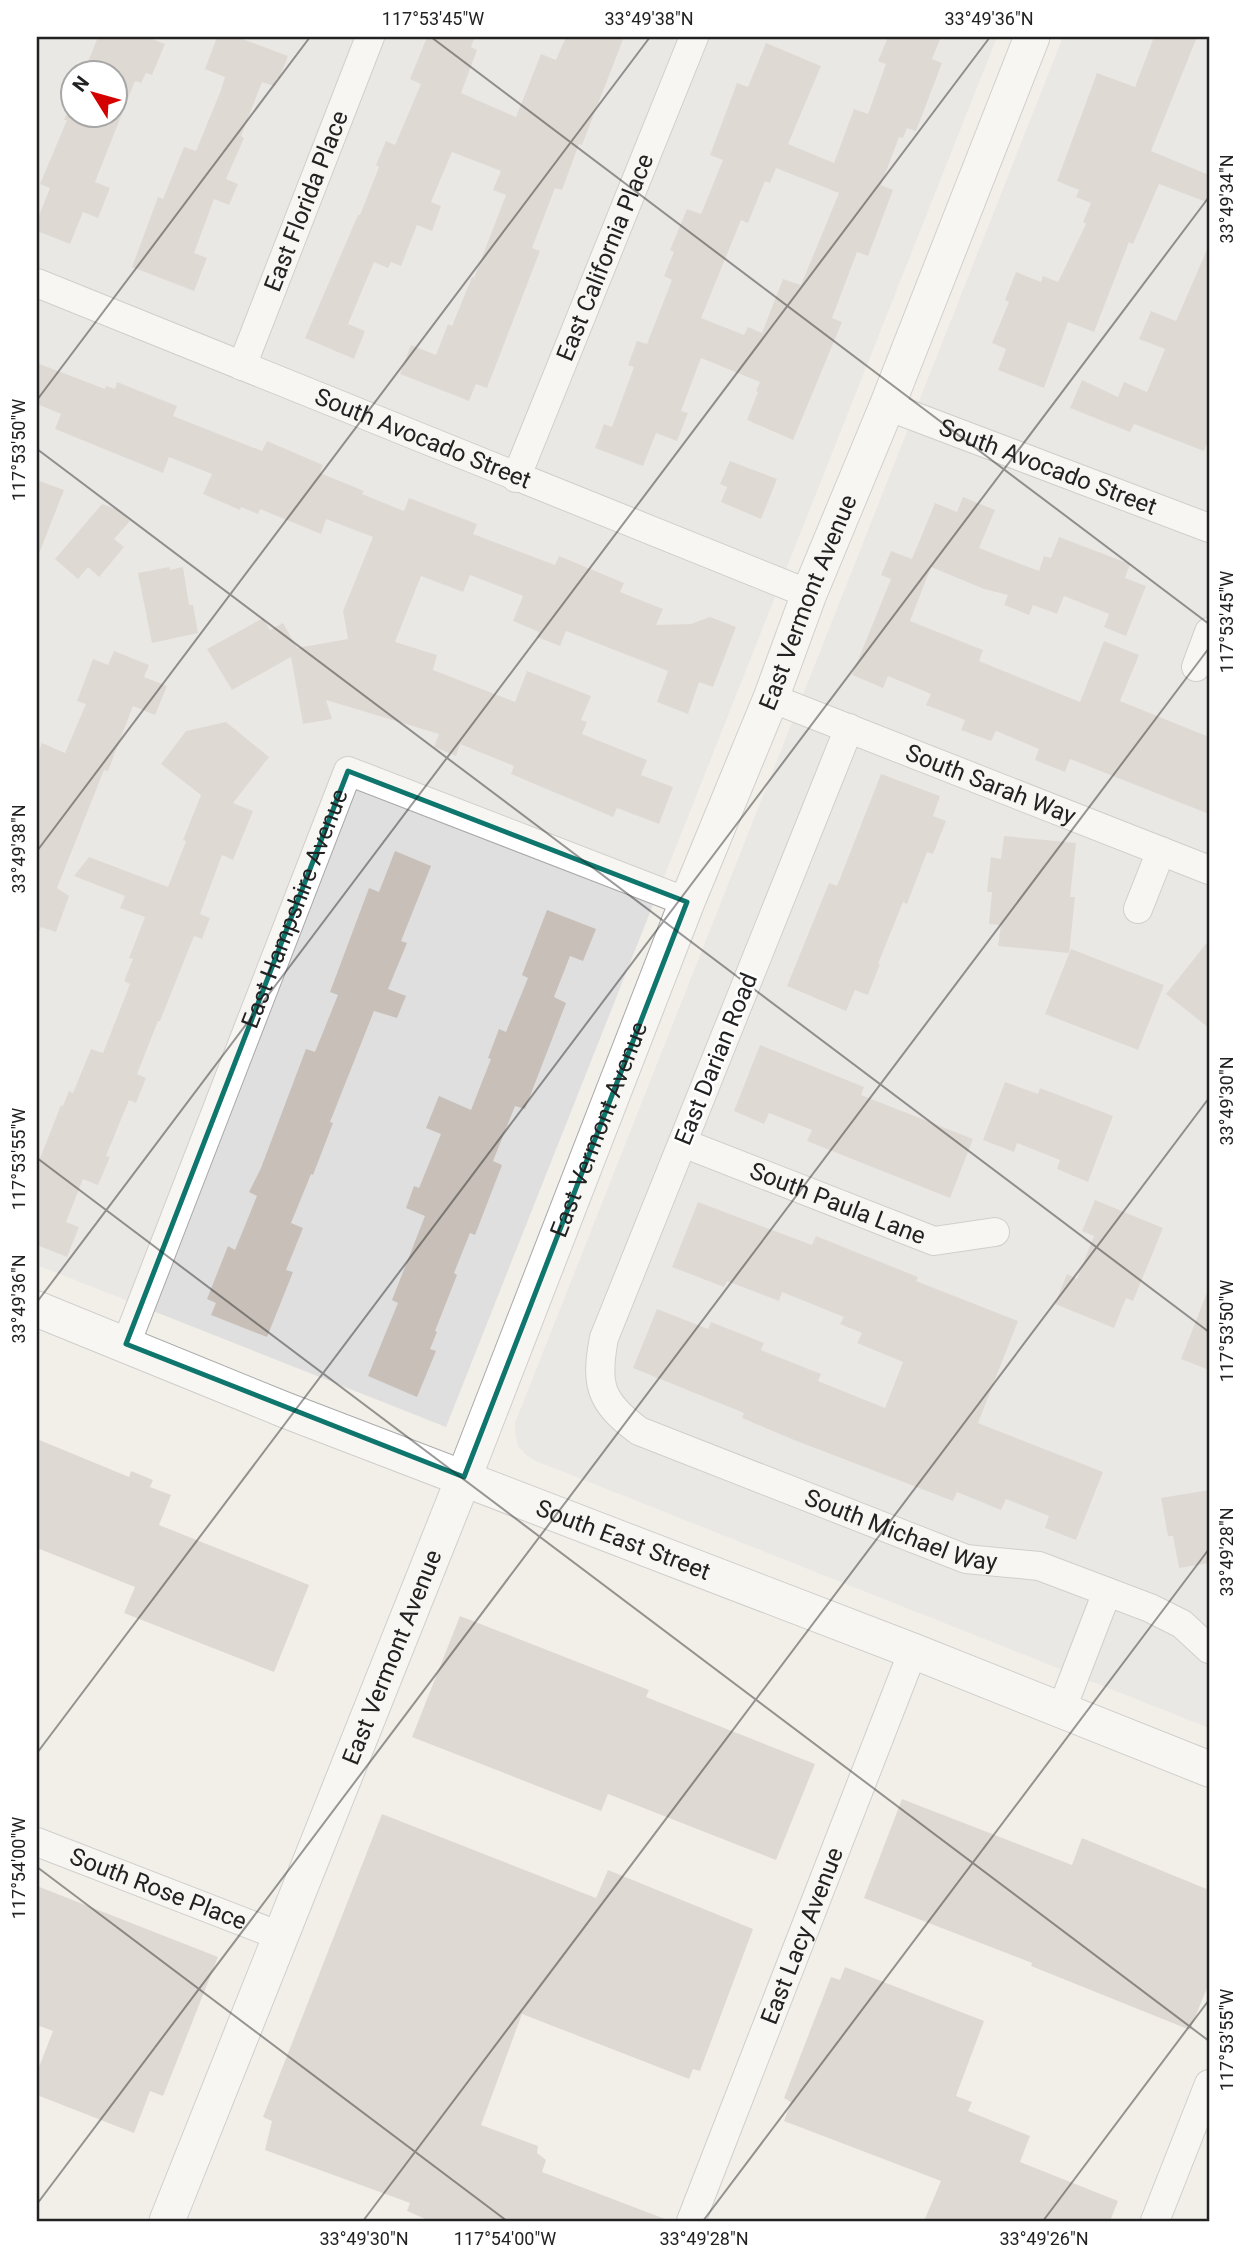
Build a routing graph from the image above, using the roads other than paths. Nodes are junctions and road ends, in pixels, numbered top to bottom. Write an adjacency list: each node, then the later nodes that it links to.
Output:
1 (370, 37): 5 (street, East Florida Place)
2 (694, 37): 7 (street, East California Place)
3 (1032, 37): 6 (street, East Vermont Avenue)
4 (37, 283): 5 (street, South Avocado Street)
5 (242, 366): 7 (street, South Avocado Street)
6 (887, 406): 8 (street, South Avocado Street); 9 (street, East Vermont Avenue)
7 (516, 478): 9 (street, South Avocado Street)
8 (1209, 528)
9 (810, 594): 12 (street, East Vermont Avenue)
10 (1209, 632): 11 (street)
11 (1196, 667)
12 (771, 698): 13 (street, South Sarah Way); 16 (street, East Vermont Avenue)
13 (849, 728): 14 (street, South Sarah Way); 18 (street, East Darian Road)
14 (1161, 852): 15 (street, South Sarah Way); 17 (street)
15 (1209, 870)
16 (687, 902): 21 (street, East Hampshire Avenue); 23 (street, East Vermont Avenue)
17 (1138, 909)
18 (683, 1143): 19 (street, South Paula Lane); 22 (street, East Darian Road)
19 (995, 1232)
20 (37, 1309): 21 (street, South East Street)
21 (126, 1344): 23 (street, South East Street)
22 (603, 1394): 24 (street, South Michael Way)
23 (464, 1478): 26 (street, South East Street); 30 (street, East Vermont Avenue)
24 (1107, 1591): 25 (street, South Michael Way); 27 (street)
25 (1209, 1649)
26 (913, 1651): 27 (street, South East Street); 33 (street, East Lacy Avenue)
27 (1061, 1711): 28 (street, South East Street)
28 (1209, 1769)
29 (37, 1842): 30 (street, South Rose Place)
30 (280, 1936): 32 (street, East Vermont Avenue)
31 (1209, 2084): 34 (street)
32 (167, 2221)
33 (691, 2221)
34 (1155, 2221)

